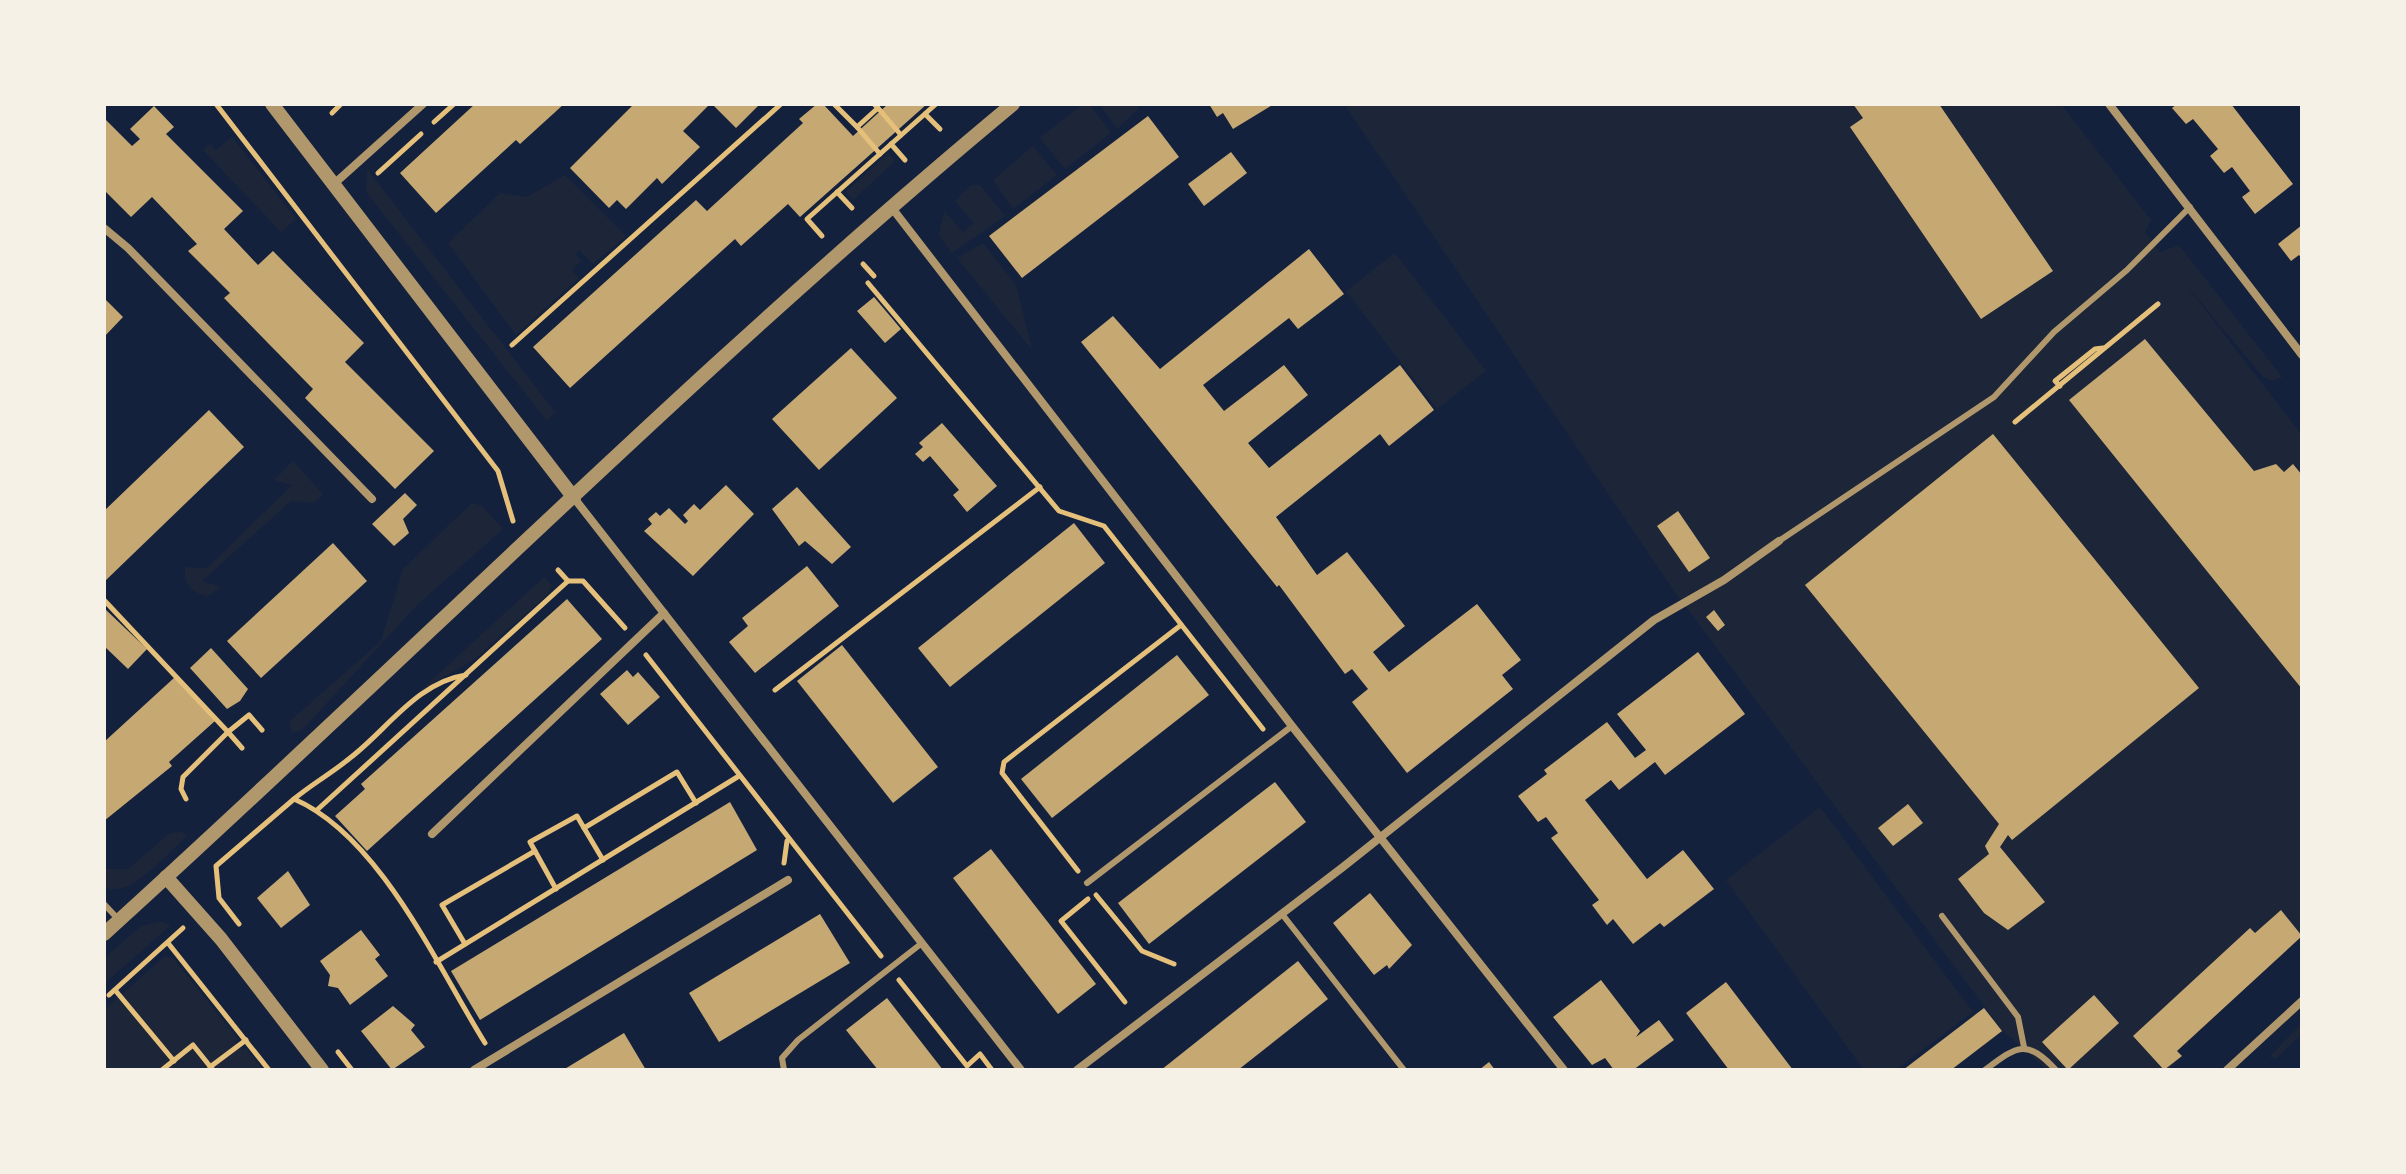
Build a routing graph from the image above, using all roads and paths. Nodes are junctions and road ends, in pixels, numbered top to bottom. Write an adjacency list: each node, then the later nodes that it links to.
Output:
1 (216, 104): 38 (path)
2 (272, 104): 21 (street)
3 (341, 104): 12 (path)
4 (423, 104): 21 (street)
5 (454, 104): 20 (path)
6 (781, 104): 32 (path)
7 (834, 104): 14 (path)
8 (936, 104): 13 (path)
9 (1013, 104): 25 (street)
10 (2109, 104): 23 (street)
11 (876, 106): 14 (path); 16 (path)
12 (332, 113)
13 (925, 114): 15 (path); 16 (path)
14 (857, 127): 18 (path)
15 (940, 129)
16 (901, 135): 17 (path)
17 (891, 144): 18 (path); 19 (path)
18 (880, 154): 22 (path)
19 (905, 160)
20 (378, 173)
21 (335, 183): 36 (street)
22 (837, 192): 24 (path); 27 (path)
23 (2190, 207): 33 (street); 39 (lane)
24 (852, 208)
25 (892, 208): 36 (street); 48 (street)
26 (104, 228): 37 (street)
27 (822, 236)
28 (863, 264): 29 (path)
29 (874, 276)
30 (868, 283): 35 (path)
31 (2158, 304): 34 (path)
32 (512, 345)
33 (2302, 355)
34 (2015, 422)
35 (1040, 487): 44 (path); 47 (path)
36 (574, 498): 43 (street); 63 (street)
37 (372, 499)
38 (513, 521)
39 (1779, 541): 60 (street)
40 (558, 570): 41 (path)
41 (568, 581): 45 (path); 46 (path)
42 (104, 600): 50 (path)
43 (664, 613): 45 (street); 76 (street)
44 (1181, 625): 51 (path); 65 (path)
45 (634, 641): 53 (path); 59 (street)
46 (466, 675): 55 (path); 57 (path)
47 (775, 690)
48 (1292, 726): 51 (lane); 60 (street)
49 (262, 730): 50 (path)
50 (228, 732): 52 (path); 54 (path)
51 (1272, 741): 65 (lane)
52 (242, 748)
53 (739, 776): 56 (path); 80 (path)
54 (186, 799)
55 (294, 799): 57 (path); 74 (path)
56 (696, 803): 58 (path); 62 (path)
57 (317, 810): 78 (path)
58 (584, 828): 61 (path); 62 (path)
59 (432, 834)
60 (1380, 837): 69 (street); 101 (street)
61 (535, 851): 66 (path); 77 (path)
62 (603, 860): 66 (path)
63 (166, 877): 71 (street); 93 (street)
64 (788, 880): 88 (street)
65 (1087, 883): 67 (path)
66 (556, 889): 77 (path)
67 (1095, 893): 79 (path); 84 (path)
68 (104, 904): 71 (lane)
69 (1282, 914): 99 (street); 100 (lane)
70 (1942, 916): 87 (lane)
71 (119, 920): 73 (street)
72 (183, 928): 75 (path)
73 (104, 934)
74 (247, 935)
75 (168, 943): 81 (path); 85 (path)
76 (922, 943): 80 (lane); 98 (street)
77 (465, 944): 78 (path)
78 (436, 962): 88 (path)
79 (1174, 964)
80 (890, 968): 96 (lane); 97 (path)
81 (115, 990): 82 (path); 89 (path)
82 (109, 995)
83 (2302, 1001): 104 (street)
84 (1125, 1002)
85 (246, 1040): 90 (path); 92 (path)
86 (333, 1045): 94 (path)
87 (2024, 1047): 102 (lane); 103 (lane)
88 (494, 1058): 95 (street)
89 (174, 1061): 90 (path); 91 (path)
90 (211, 1068)
91 (162, 1070)
92 (269, 1070)
93 (322, 1070)
94 (352, 1070)
95 (474, 1070)
96 (784, 1070)
97 (992, 1070)
98 (1021, 1070)
99 (1077, 1070)
100 (1404, 1070)
101 (1564, 1070)
102 (1985, 1070)
103 (2056, 1070)
104 (2227, 1070)

